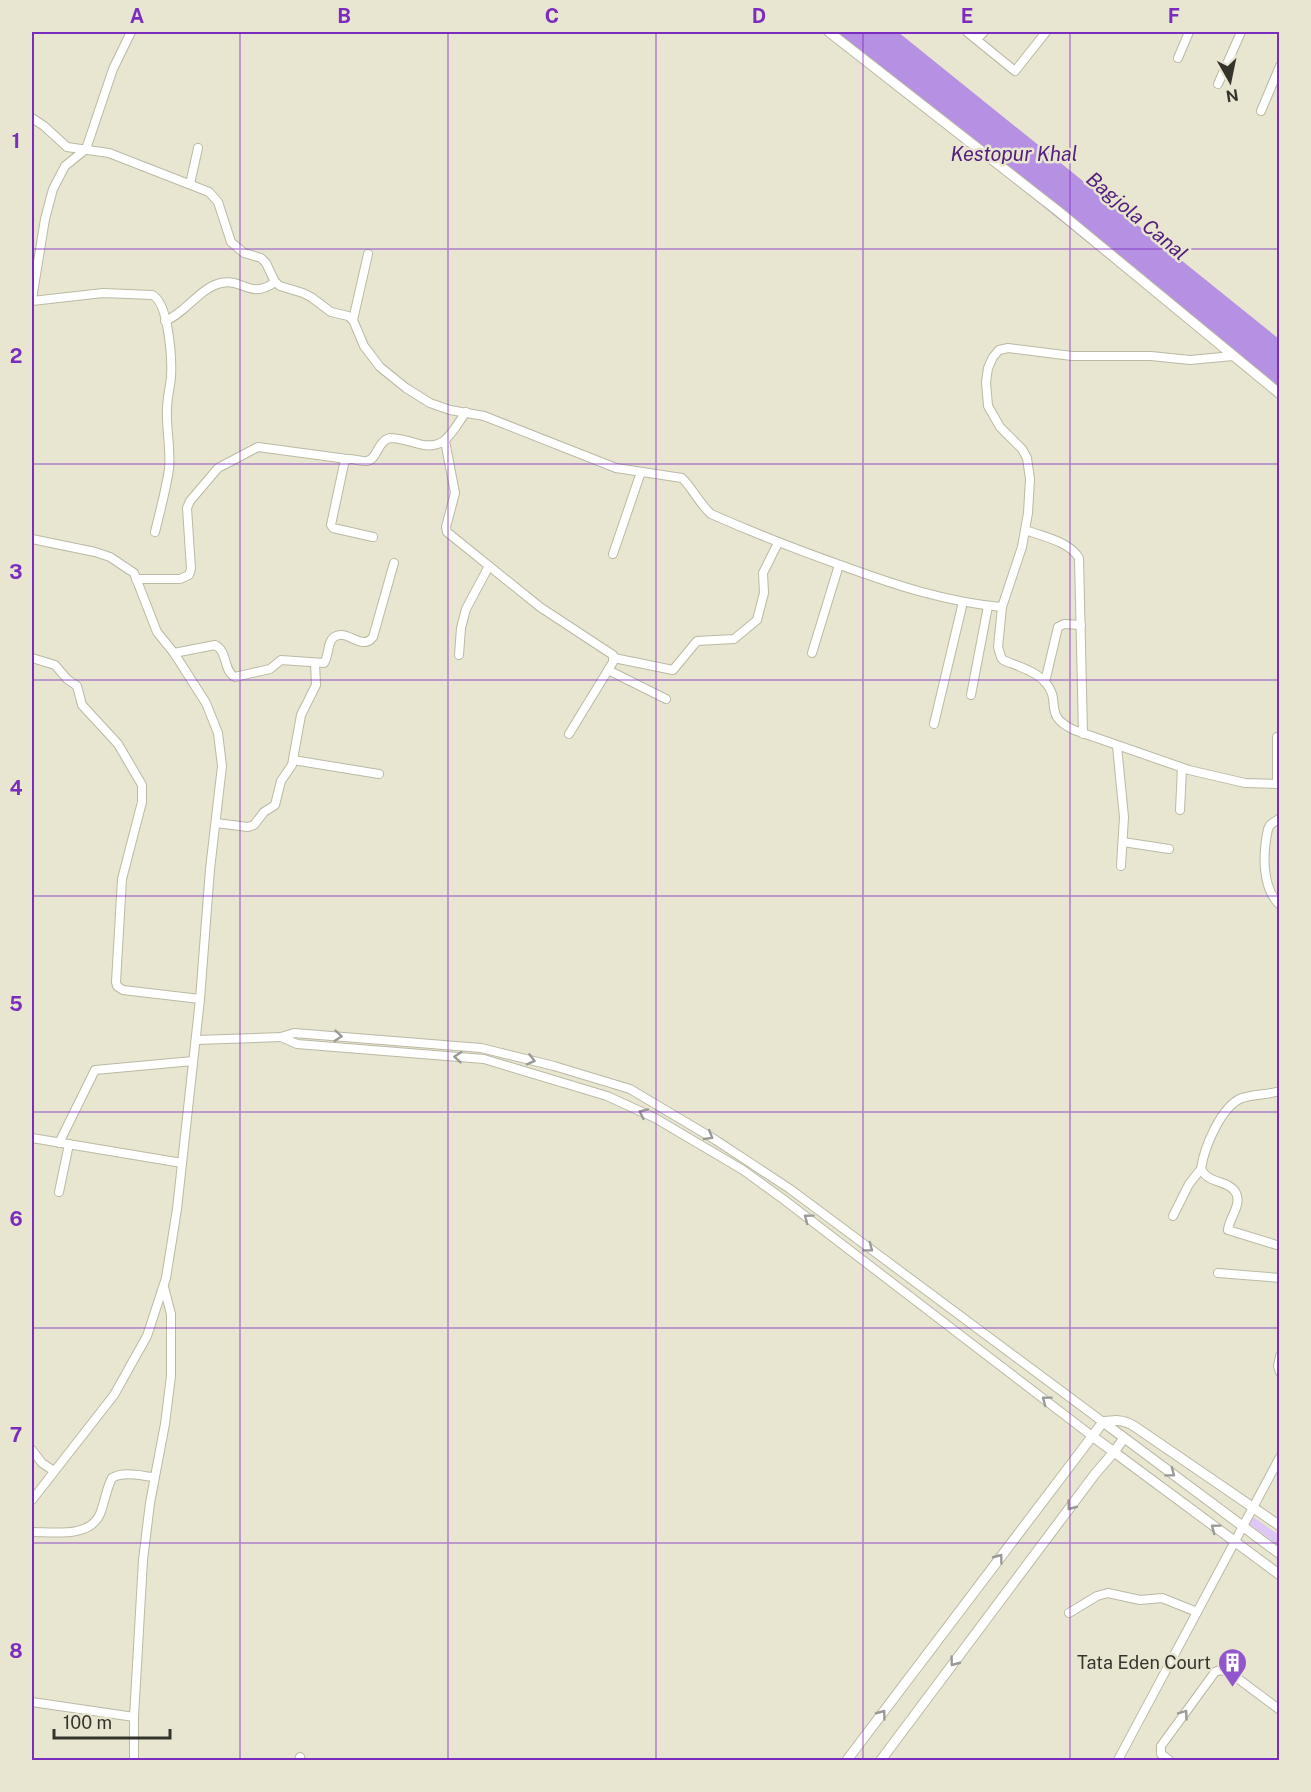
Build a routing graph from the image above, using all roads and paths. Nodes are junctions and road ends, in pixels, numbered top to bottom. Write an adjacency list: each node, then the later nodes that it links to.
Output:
1 (131, 32): 15 (street)
2 (829, 32): 22 (street)
3 (967, 32): 8 (street)
4 (984, 32): 8 (street)
5 (1046, 32): 8 (street)
6 (1189, 32): 9 (street)
7 (1241, 32): 11 (street)
8 (977, 39)
9 (1178, 58)
10 (1280, 66): 12 (street)
11 (1218, 84)
12 (1260, 111)
13 (32, 118): 15 (street)
14 (198, 148): 16 (street)
15 (86, 149): 16 (street); 19 (street)
16 (190, 184): 18 (street)
17 (368, 254): 20 (street)
18 (275, 282): 20 (street); 21 (street)
19 (32, 300): 21 (street)
20 (353, 320): 24 (street)
21 (165, 321): 29 (street)
22 (1233, 356): 23 (street); 28 (street)
23 (1280, 394)
24 (466, 412): 25 (street); 27 (street)
25 (445, 441): 26 (street); 36 (street)
26 (347, 459): 30 (street); 37 (street)
27 (641, 472): 32 (street); 33 (street)
28 (1026, 531): 40 (street); 41 (street)
29 (155, 532)
30 (373, 537)
31 (32, 539): 37 (street)
32 (778, 543): 35 (street); 46 (street)
33 (613, 554)
34 (394, 563): 47 (street)
35 (839, 565): 38 (street); 43 (street)
36 (489, 566): 44 (street); 46 (street)
37 (136, 579): 42 (street)
38 (963, 602): 39 (street); 52 (street)
39 (988, 606): 40 (street); 50 (street)
40 (1002, 608): 49 (street)
41 (1081, 625): 49 (street); 54 (street)
42 (174, 653): 47 (street); 63 (street)
43 (812, 653)
44 (459, 655)
45 (32, 658): 68 (street)
46 (615, 658): 48 (street)
47 (315, 663): 57 (street)
48 (608, 670): 51 (street); 53 (street)
49 (1045, 682): 54 (street)
50 (971, 695)
51 (666, 699)
52 (934, 724)
53 (569, 734)
54 (1083, 734): 56 (street)
55 (1277, 737): 60 (street)
56 (1117, 746): 58 (street); 64 (street)
57 (293, 760): 59 (street); 63 (street)
58 (1182, 768): 60 (street); 61 (street)
59 (379, 774)
60 (1278, 784)
61 (1180, 810)
62 (1280, 818): 67 (street)
63 (216, 823): 68 (street)
64 (1123, 842): 65 (street); 66 (street)
65 (1169, 849)
66 (1121, 866)
67 (1280, 905)
68 (200, 999): 70 (street)
69 (280, 1037): 70 (street); 86 (street, one-way to 86); 87 (street, one-way to 69)
70 (196, 1040): 71 (street)
71 (193, 1061): 74 (street); 76 (street)
72 (1280, 1091): 77 (street)
73 (32, 1138): 74 (street)
74 (59, 1143): 75 (street)
75 (69, 1144): 76 (street); 78 (street)
76 (182, 1163): 83 (street)
77 (1201, 1169): 79 (street); 80 (street)
78 (60, 1192)
79 (1173, 1216)
80 (1280, 1246)
81 (1218, 1273): 82 (street)
82 (1280, 1278)
83 (164, 1287): 92 (street); 93 (street)
84 (1280, 1356): 85 (street)
85 (1280, 1372)
86 (1103, 1422): 87 (street); 88 (street); 95 (street)
87 (1092, 1436): 90 (street); 108 (street, one-way to 87)
88 (1124, 1438): 90 (street); 96 (street, one-way to 96)
89 (32, 1450): 92 (street)
90 (1114, 1452): 99 (street, one-way to 90); 109 (street, one-way to 109)
91 (1280, 1457): 95 (street)
92 (54, 1471): 94 (street)
93 (154, 1477): 98 (street); 106 (street)
94 (32, 1500)
95 (1252, 1508): 96 (street); 97 (street)
96 (1242, 1526): 99 (street); 100 (street)
97 (1280, 1526)
98 (32, 1532)
99 (1235, 1542): 101 (street); 102 (street)
100 (1280, 1554)
101 (1280, 1575)
102 (1197, 1612): 103 (street); 110 (street)
103 (1069, 1613)
104 (32, 1702): 106 (street)
105 (1280, 1710): 111 (street, one-way to 105)
106 (134, 1717): 107 (street)
107 (134, 1761)
108 (847, 1761)
109 (881, 1761)
110 (1118, 1761)
111 (1169, 1761)

